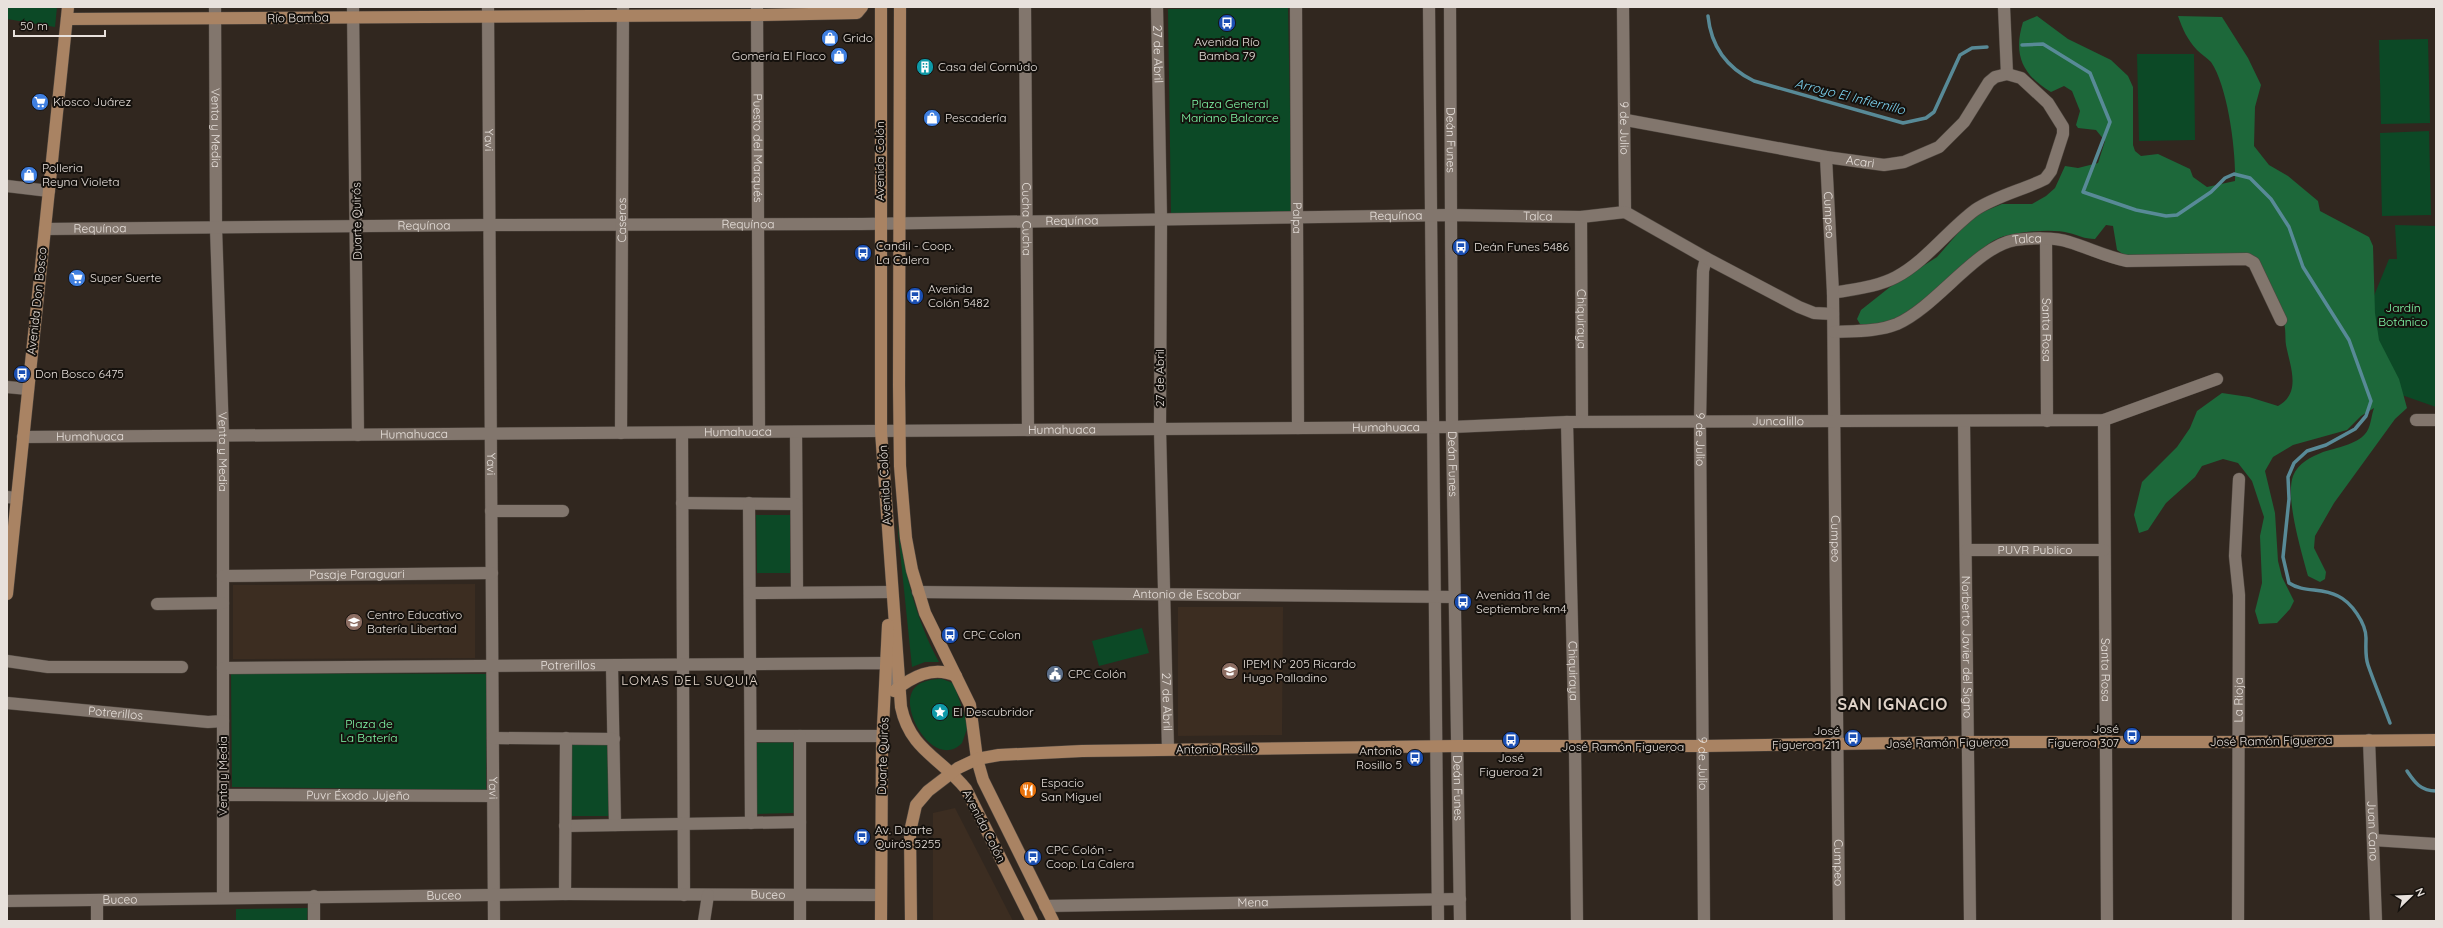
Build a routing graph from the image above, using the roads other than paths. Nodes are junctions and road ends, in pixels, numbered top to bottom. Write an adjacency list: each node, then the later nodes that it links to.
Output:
1 (862, 7): 11 (main road, Río Bamba)
2 (881, 7): 29 (main road, Avenida Colón)
3 (900, 7): 30 (main road, Avenida Colón)
4 (1025, 7): 28 (street, Cucha Cucha)
5 (1157, 7): 26 (street, 27 de Abril)
6 (1296, 7): 27 (street, Palpa)
7 (1429, 7): 24 (street, Deán Funes)
8 (1450, 7): 23 (street, Deán Funes)
9 (1623, 7): 18 (street, 9 de Julio)
10 (2004, 7): 17 (street)
11 (757, 11): 14 (main road, Río Bamba); 32 (street, Puesto del Marqués)
12 (353, 12): 13 (main road, Río Bamba); 16 (main road, Río Bamba); 34 (street, Duarte Quirós)
13 (488, 12): 14 (main road, Río Bamba); 33 (street, Yavi)
14 (623, 12): 31 (street, Caseros)
15 (67, 13): 16 (main road, Río Bamba); 21 (main road, Avenida Don Bosco)
16 (215, 13): 35 (street, Venta y Media)
17 (2007, 74): 19 (street, Acari); 39 (street)
18 (1626, 120): 19 (street, Acari); 22 (street, 9 de Julio)
19 (1826, 157): 39 (street, Cumpeo)
20 (7, 186): 21 (street)
21 (49, 191): 36 (main road, Avenida Don Bosco)
22 (1625, 212): 25 (street, Talca); 38 (street)
23 (1450, 215): 24 (street, Requínoa); 25 (street, Talca); 56 (street, Deán Funes)
24 (1431, 216): 27 (street, Requínoa); 55 (street, Deán Funes)
25 (1581, 217): 49 (street, Chiquiraya)
26 (1161, 219): 27 (street, Requínoa); 28 (street, Requínoa); 58 (street, 27 de Abril)
27 (1297, 219): 57 (street, Palpa)
28 (1026, 220): 30 (street, Requínoa); 59 (street, Cucha Cucha)
29 (880, 223): 30 (street, Requínoa); 32 (street, Requínoa); 60 (main road, Avenida Colón)
30 (898, 223): 61 (main road, Avenida Colón)
31 (623, 224): 32 (street, Requínoa); 33 (street, Requínoa); 64 (street, Caseros)
32 (757, 224): 62 (street, Puesto del Marqués)
33 (489, 225): 34 (street, Requínoa); 68 (street, Yavi)
34 (357, 227): 35 (street, Requínoa); 67 (street, Duarte Quirós)
35 (216, 228): 36 (street, Requínoa); 66 (street, Venta y Media)
36 (45, 229): 45 (main road, Avenida Don Bosco)
37 (2046, 240): 41 (street, Talca); 42 (street, Talca); 52 (street, Santa Rosa)
38 (1706, 258): 40 (street); 54 (street, 9 de Julio)
39 (1833, 293): 40 (street, Cumpeo)
40 (1833, 314): 42 (street, Cumpeo)
41 (2281, 320)
42 (1834, 332): 50 (street, Cumpeo)
43 (2217, 379): 46 (street, Juncalillo)
44 (7, 387): 45 (street)
45 (28, 389): 69 (main road, Avenida Don Bosco)
46 (2104, 420): 52 (street, Juncalillo); 78 (street, Santa Rosa)
47 (2416, 420): 48 (street)
48 (2436, 420)
49 (1582, 421): 53 (street, Juncalillo); 54 (street, Juncalillo)
50 (1834, 421): 51 (street, Juncalillo); 54 (street, Juncalillo); 115 (street, Cumpeo)
51 (1964, 421): 52 (street, Juncalillo); 77 (street, Norberto Javier del Signo)
52 (2047, 421)
53 (1567, 422): 56 (street, Juncalillo); 119 (street, Chiquiraya)
54 (1700, 422): 118 (street, 9 de Julio)
55 (1433, 427): 56 (street, Humahuaca); 57 (street, Humahuaca); 87 (street, Deán Funes)
56 (1452, 427): 88 (street, Deán Funes)
57 (1298, 428): 58 (street, Humahuaca)
58 (1160, 429): 59 (street, Humahuaca); 86 (street, 27 de Abril)
59 (1028, 430): 61 (street, Humahuaca)
60 (882, 431): 61 (street, Humahuaca); 63 (street, Humahuaca); 82 (main road, Avenida Colón)
61 (900, 431): 83 (main road, Avenida Colón)
62 (759, 432): 63 (street, Humahuaca); 65 (street, Humahuaca)
63 (796, 432): 74 (street)
64 (621, 433): 65 (street, Humahuaca); 68 (street, Humahuaca)
65 (682, 433): 72 (street)
66 (223, 435): 67 (street, Humahuaca); 69 (street, Humahuaca); 80 (street, Venta y Media)
67 (358, 435): 68 (street, Humahuaca)
68 (490, 435): 75 (street, Yavi)
69 (23, 437): 71 (main road, Avenida Don Bosco)
70 (2239, 479): 114 (street, La Rioja)
71 (12, 498): 85 (main road, Avenida Don Bosco)
72 (682, 503): 73 (street); 93 (street)
73 (749, 503): 74 (street); 84 (street)
74 (796, 504): 81 (street)
75 (491, 511): 76 (street); 79 (street, Yavi)
76 (563, 511)
77 (1966, 550): 78 (street, PUVR Publico); 112 (street, Norberto Javier del Signo)
78 (2104, 550): 113 (street, Santa Rosa)
79 (492, 573): 80 (street, Pasaje Paraguari); 96 (street, Yavi)
80 (223, 576): 89 (street, Venta y Media)
81 (797, 592): 82 (street); 84 (street)
82 (891, 592): 92 (main road, Duarte Quirós); 100 (main road, Avenida Colón)
83 (918, 592): 86 (street, Antonio de Escobar); 99 (main road, Avenida Colón)
84 (750, 593): 94 (street)
85 (7, 594)
86 (1165, 595): 87 (street, Antonio de Escobar); 120 (street, 27 de Abril)
87 (1435, 597): 88 (street, Antonio de Escobar); 116 (street, Deán Funes)
88 (1456, 597): 117 (street, Deán Funes)
89 (223, 603): 90 (street); 98 (street, Venta y Media)
90 (157, 604)
91 (7, 662): 97 (street)
92 (886, 663): 94 (street, Potrerillos); 100 (street); 101 (main road, Duarte Quirós)
93 (683, 665): 94 (street, Potrerillos); 95 (street, Potrerillos); 127 (street)
94 (750, 665): 104 (street)
95 (612, 666): 96 (street, Potrerillos); 109 (street)
96 (493, 667): 98 (street, Potrerillos); 107 (street, Yavi)
97 (182, 668)
98 (223, 668): 103 (street, Venta y Media)
99 (956, 676): 100 (main road); 121 (main road, Avenida Colón)
100 (899, 687): 101 (main road); 122 (main road, Avenida Colón)
101 (884, 700): 106 (main road, Duarte Quirós)
102 (7, 703): 103 (street, Potrerillos)
103 (223, 721): 123 (street, Venta y Media)
104 (751, 736): 105 (street); 126 (street)
105 (800, 736): 106 (street); 125 (street)
106 (882, 736): 137 (main road, Duarte Quirós)
107 (493, 738): 108 (street); 124 (street, Yavi)
108 (566, 738): 109 (street); 129 (street)
109 (614, 739): 128 (street)
110 (2369, 740): 111 (main road, José Ramón Figueroa); 114 (main road, José Ramón Figueroa); 130 (street, Juan Cano)
111 (2436, 740)
112 (1969, 742): 113 (main road, José Ramón Figueroa); 115 (main road, José Ramón Figueroa); 159 (street, Norberto Javier del Signo)
113 (2106, 742): 114 (main road, José Ramón Figueroa); 160 (street, Santa Rosa)
114 (2238, 742): 161 (street, La Rioja)
115 (1837, 745): 118 (main road, José Ramón Figueroa); 158 (street, Cumpeo)
116 (1437, 746): 117 (main road, Antonio Rosillo); 120 (main road, Antonio Rosillo); 140 (street, Deán Funes)
117 (1457, 746): 119 (main road, José Ramón Figueroa); 141 (street, Deán Funes)
118 (1703, 746): 119 (main road, José Ramón Figueroa); 157 (street, 9 de Julio)
119 (1575, 747): 156 (street, Chiquiraya)
120 (1168, 749): 121 (main road, Antonio Rosillo)
121 (977, 758): 122 (main road); 144 (main road, Avenida Colón)
122 (951, 773): 151 (main road); 152 (main road, Avenida Colón)
123 (223, 796): 124 (street, Puvr Éxodo Jujeño); 139 (street, Venta y Media)
124 (493, 796): 133 (street, Yavi)
125 (800, 822): 126 (street); 136 (street)
126 (751, 823): 127 (street)
127 (684, 824): 128 (street); 134 (street)
128 (615, 825): 129 (street)
129 (565, 826): 132 (street)
130 (2373, 840): 131 (street); 162 (street, Juan Cano)
131 (2436, 844)
132 (564, 894): 133 (street, Buceo); 134 (street, Buceo)
133 (494, 895): 138 (street, Buceo); 147 (street, Yavi)
134 (684, 895): 135 (street, Buceo)
135 (708, 895): 136 (street, Buceo); 148 (street)
136 (800, 895): 137 (street, Buceo); 149 (street)
137 (880, 895): 150 (main road, Duarte Quirós)
138 (314, 896): 139 (street, Buceo); 146 (street)
139 (223, 897): 142 (street, Buceo)
140 (1438, 898): 141 (street, Mena); 144 (street, Mena); 154 (street, Deán Funes)
141 (1460, 899): 155 (street, Deán Funes)
142 (96, 901): 143 (street, Buceo); 145 (street)
143 (7, 902)
144 (1045, 906): 153 (main road, Avenida Colón)
145 (97, 921)
146 (314, 921)
147 (494, 921)
148 (704, 921)
149 (800, 921)
150 (881, 921)
151 (911, 921)
152 (1032, 921)
153 (1053, 921)
154 (1438, 921)
155 (1460, 921)
156 (1577, 921)
157 (1704, 921)
158 (1839, 921)
159 (1970, 921)
160 (2106, 921)
161 (2238, 921)
162 (2376, 921)

